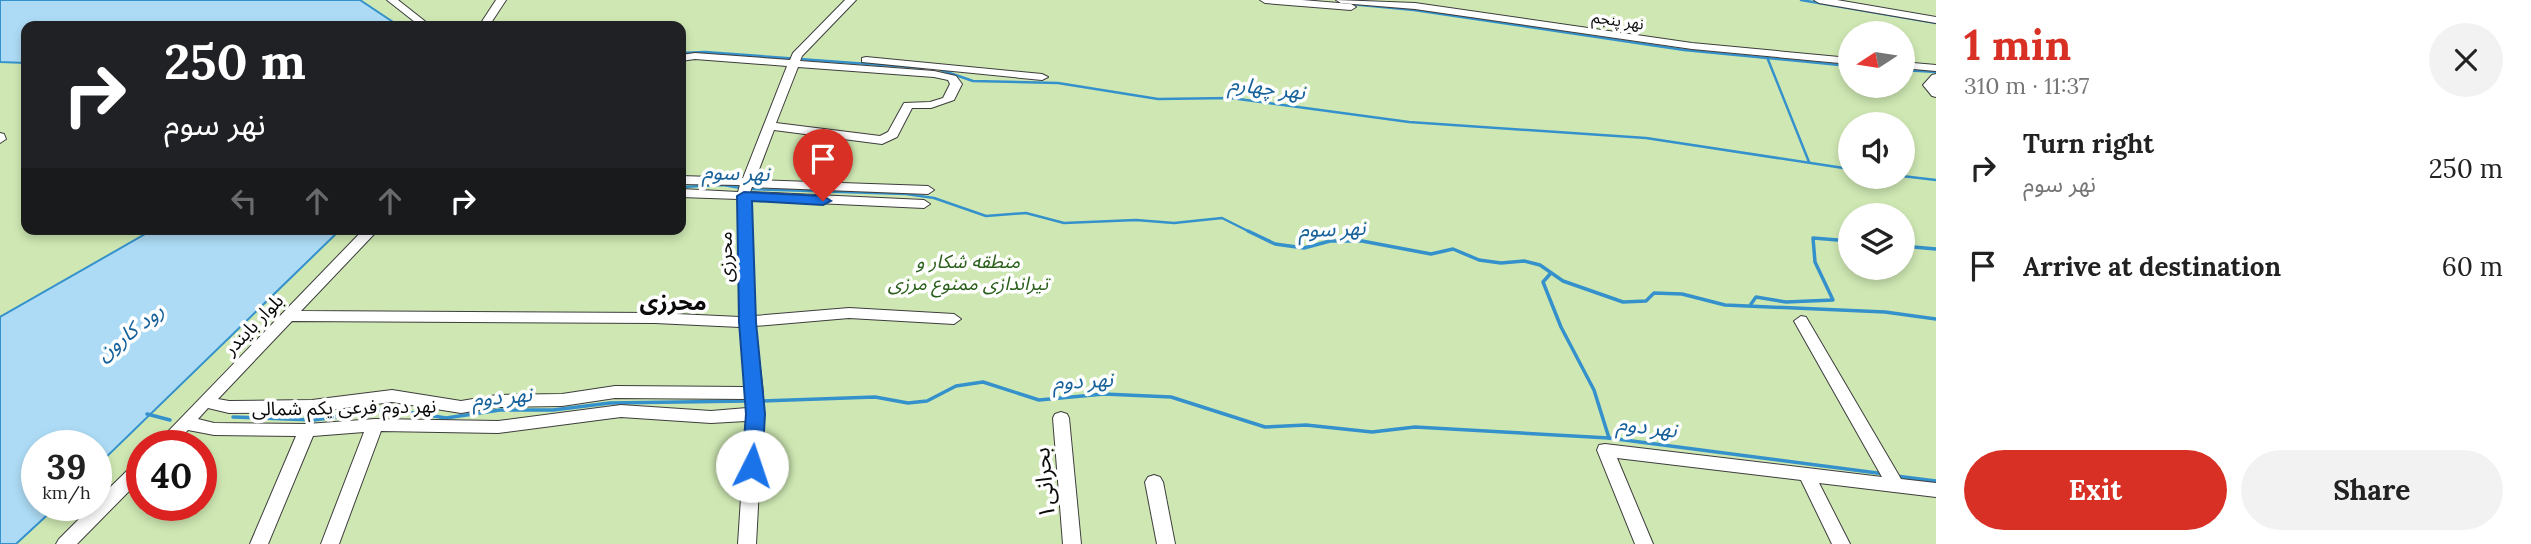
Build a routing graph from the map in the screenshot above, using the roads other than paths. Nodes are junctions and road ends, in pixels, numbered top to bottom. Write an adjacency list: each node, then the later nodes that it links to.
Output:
1 (392, 0): 8 (street)
2 (500, 0): 9 (street)
3 (851, 0): 13 (street, محرزی)
4 (1265, 0): 10 (street, نهر پنجم)
5 (1341, 0): 10 (street, نهر پنجم)
6 (1819, 0): 7 (street)
7 (1936, 20)
8 (419, 21)
9 (487, 21)
10 (1581, 35): 14 (street, نهر پنجم)
11 (686, 49): 13 (street)
12 (686, 57): 13 (street)
13 (795, 60): 17 (street); 20 (street, محرزی); 20 (street)
14 (1838, 60)
15 (1915, 66): 16 (street)
16 (1936, 68)
17 (1042, 77)
18 (1936, 77): 19 (street)
19 (1936, 94)
20 (770, 126): 22 (street, محرزی)
21 (686, 181): 22 (street)
22 (745, 189): 23 (street); 24 (street); 25 (street); 30 (street, محرزی)
23 (928, 190)
24 (686, 193)
25 (924, 204)
26 (366, 235): 27 (street, بلوار بایندر)
27 (291, 316): 30 (street); 31 (street, بلوار بایندر)
28 (954, 319): 30 (street)
29 (1801, 321): 39 (street)
30 (747, 322): 32 (street, محرزی)
31 (206, 402): 32 (street); 34 (street, بلوار بایندر)
32 (755, 403): 35 (street, نهر دوم فرعی یکم شمالی); 46 (street, محرزی)
33 (1061, 418): 47 (street, بحرانی۱)
34 (185, 423): 36 (street, بلوار بایندر); 37 (street, نهر دوم فرعی یکم شمالی)
35 (375, 425): 37 (street, نهر دوم فرعی یکم شمالی); 45 (street)
36 (178, 430)
37 (307, 430): 44 (street)
38 (1807, 476): 39 (street); 49 (street); 50 (street)
39 (1892, 478): 42 (street)
40 (1154, 482): 48 (street)
41 (126, 483): 43 (street)
42 (1936, 490)
43 (65, 544)
44 (259, 544)
45 (330, 544)
46 (747, 544)
47 (1072, 544)
48 (1166, 544)
49 (1644, 544)
50 (1842, 544)

